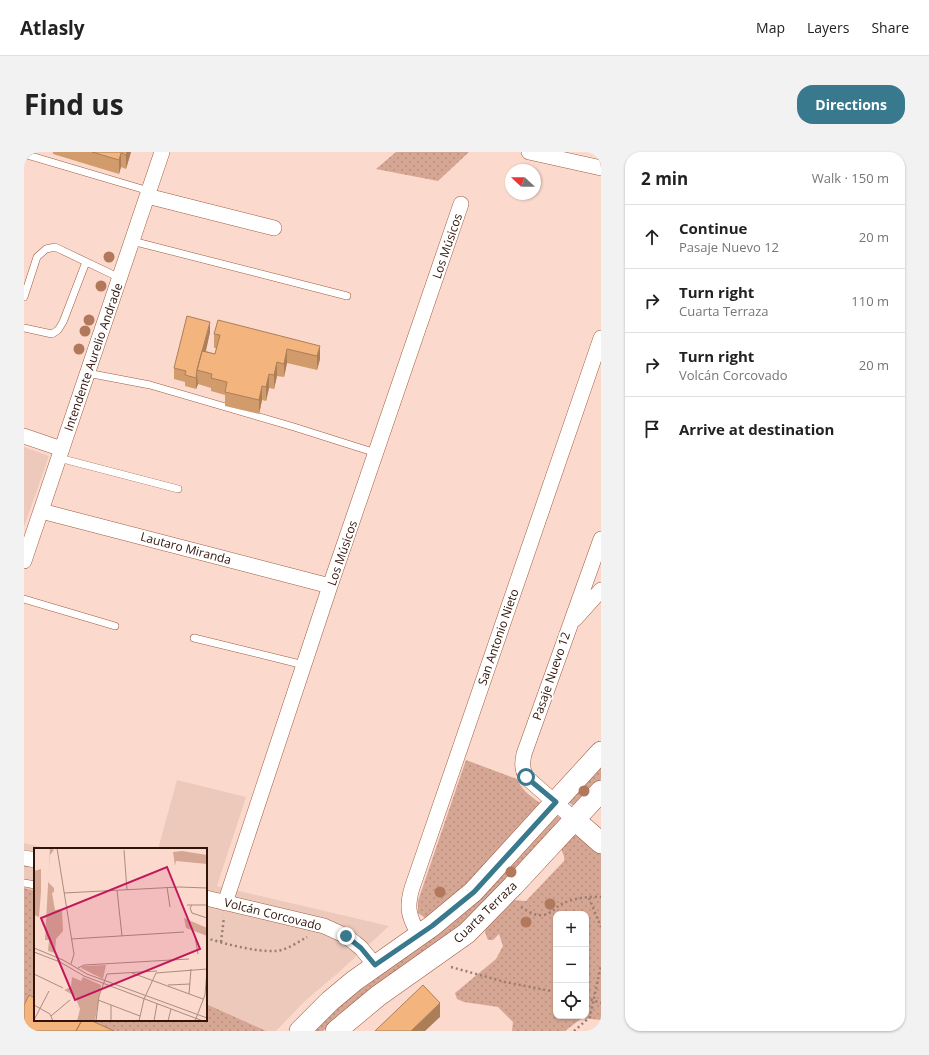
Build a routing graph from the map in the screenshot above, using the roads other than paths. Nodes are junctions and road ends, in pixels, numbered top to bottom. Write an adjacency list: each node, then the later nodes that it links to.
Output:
1 (162, 152): 6 (street, Intendente Aurelio Andrade)
2 (529, 152): 4 (street)
3 (24, 154): 6 (lane)
4 (577, 157): 5 (street)
5 (601, 168)
6 (148, 193): 8 (street); 9 (street, Intendente Aurelio Andrade)
7 (461, 204): 18 (street, Los Músicos)
8 (274, 228)
9 (132, 241): 11 (street, Intendente Aurelio Andrade); 13 (lane)
10 (86, 262): 11 (lane); 12 (lane); 14 (lane)
11 (120, 278): 16 (street, Intendente Aurelio Andrade)
12 (24, 296)
13 (347, 296)
14 (24, 328)
15 (601, 338): 42 (street, San Antonio Nieto)
16 (87, 373): 18 (lane); 19 (street, Intendente Aurelio Andrade)
17 (24, 436): 19 (street)
18 (376, 453): 24 (street, Los Músicos)
19 (61, 454): 20 (lane); 21 (street, Intendente Aurelio Andrade)
20 (178, 489)
21 (42, 511): 23 (street, Intendente Aurelio Andrade); 24 (street, Lautaro Miranda)
22 (601, 539): 28 (street, Pasaje Nuevo 12)
23 (24, 561)
24 (330, 586): 30 (street, Los Músicos)
25 (601, 590): 28 (street)
26 (24, 599): 27 (lane)
27 (115, 626)
28 (569, 626): 33 (street, Pasaje Nuevo 12)
29 (194, 638): 30 (lane)
30 (304, 665): 41 (street, Los Músicos)
31 (601, 752): 33 (main road, Cuarta Terraza)
32 (601, 791): 34 (main road, Cuarta Terraza)
33 (556, 802): 34 (street); 42 (main road, Cuarta Terraza)
34 (575, 820): 35 (main road); 45 (main road, Cuarta Terraza)
35 (601, 843)
36 (24, 858): 37 (street)
37 (34, 860)
38 (24, 883): 39 (lane)
39 (34, 885)
40 (207, 898): 41 (street, Volcán Corcovado)
41 (225, 902): 43 (street, Volcán Corcovado)
42 (419, 935): 43 (main road, Cuarta Terraza)
43 (375, 965): 44 (main road, Cuarta Terraza)
44 (300, 1031)
45 (336, 1031)

